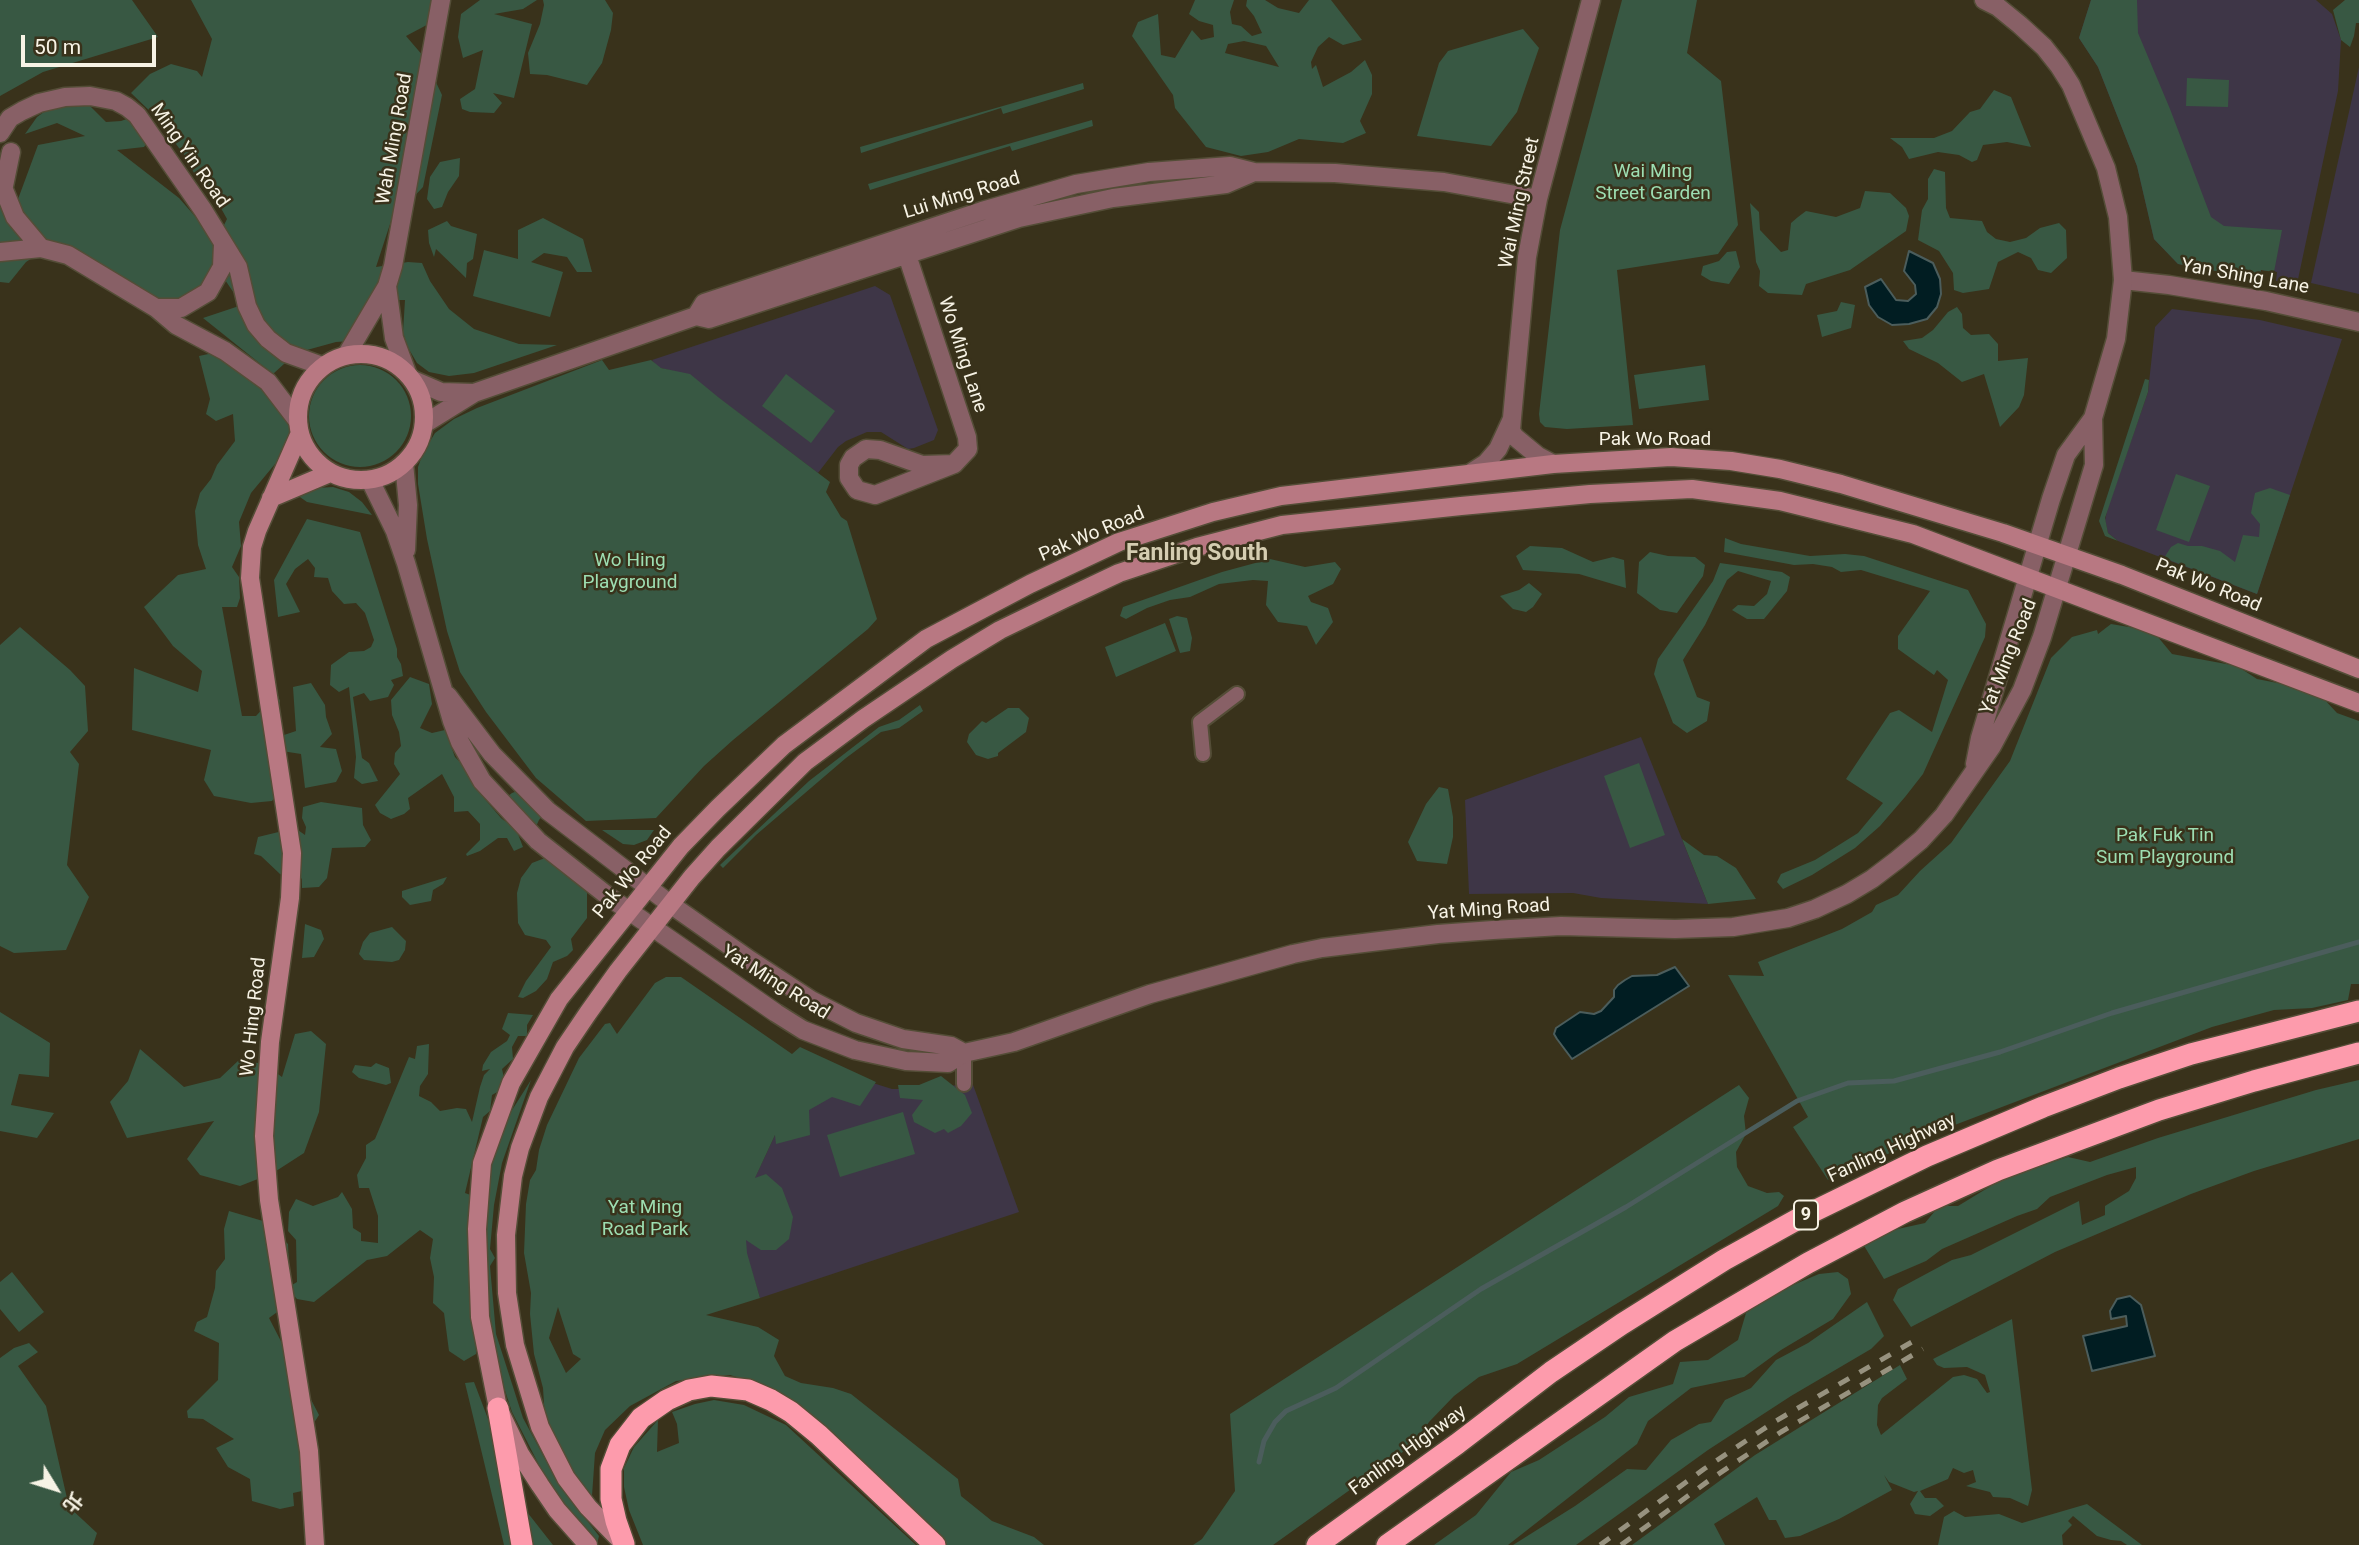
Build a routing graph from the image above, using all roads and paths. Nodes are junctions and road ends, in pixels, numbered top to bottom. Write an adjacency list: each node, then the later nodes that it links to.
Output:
1 (441, 0): 14 (street, Wah Ming Road)
2 (1591, 0): 8 (street, Wai Ming Street)
3 (1984, 0): 13 (street)
4 (0, 133): 9 (street, Ming Yin Road)
5 (11, 152): 7 (street)
6 (1254, 172): 8 (street, Lui Ming Road); 12 (street, Lui Ming Road); 16 (street, Lui Ming Road)
7 (2, 183): 10 (street)
8 (1538, 199): 22 (street, Wai Ming Street)
9 (223, 244): 15 (street); 19 (street, Ming Yin Road)
10 (41, 248): 11 (street); 15 (street)
11 (0, 252)
12 (907, 255): 16 (street, Lui Ming Road); 27 (street, Wo Ming Lane)
13 (2123, 280): 17 (street, Yan Shing Lane); 23 (street)
14 (387, 286): 18 (street, Wah Ming Road); 20 (street, Wah Ming Road)
15 (156, 308): 25 (street)
16 (696, 316): 21 (street, Lui Ming Road)
17 (2359, 322)
18 (347, 354): 19 (main road); 20 (main road)
19 (322, 366): 25 (main road)
20 (410, 376): 21 (street, Lui Ming Road); 24 (main road)
21 (474, 393): 24 (street, Lui Ming Road)
22 (1512, 418): 28 (street); 29 (street, Wai Ming Street)
23 (2093, 418): 33 (street); 34 (street)
24 (424, 424): 26 (main road)
25 (298, 428): 30 (main road); 32 (main road, Wo Hing Road)
26 (404, 463): 31 (main road); 35 (street)
27 (954, 464): 27 (street)
28 (1553, 464): 29 (main road, Pak Wo Road); 33 (main road, Pak Wo Road)
29 (1472, 472): 44 (main road, Pak Wo Road)
30 (330, 473): 31 (main road); 32 (main road)
31 (370, 480): 35 (street)
32 (271, 498): 53 (main road, Wo Hing Road)
33 (2038, 545): 34 (main road, Pak Wo Road); 36 (street, Yat Ming Road)
34 (2067, 554): 37 (street, Yat Ming Road); 38 (main road, Pak Wo Road)
35 (406, 563): 39 (street)
36 (2028, 578): 37 (main road); 43 (street, Yat Ming Road); 45 (main road)
37 (2058, 589): 41 (main road); 43 (street, Yat Ming Road)
38 (2359, 669)
39 (444, 690): 44 (street); 46 (street)
40 (1237, 694): 42 (street)
41 (2359, 703)
42 (1203, 754)
43 (1975, 768): 49 (street, Yat Ming Road)
44 (648, 887): 45 (street, Yat Ming Road); 46 (main road, Pak Wo Road)
45 (670, 904): 47 (main road); 49 (street, Yat Ming Road)
46 (629, 910): 47 (street); 52 (main road, Pak Wo Road)
47 (652, 927): 49 (street, Yat Ming Road); 56 (main road)
48 (2359, 1011): 58 (highway, Fanling Highway / 9)
49 (964, 1053): 51 (street)
50 (2359, 1053): 59 (highway, 9)
51 (964, 1084)
52 (498, 1408): 54 (highway); 55 (main road, Pak Wo Road)
53 (315, 1545)
54 (522, 1545)
55 (588, 1545)
56 (624, 1545): 57 (highway)
57 (935, 1545)
58 (1317, 1545)
59 (1387, 1545)

